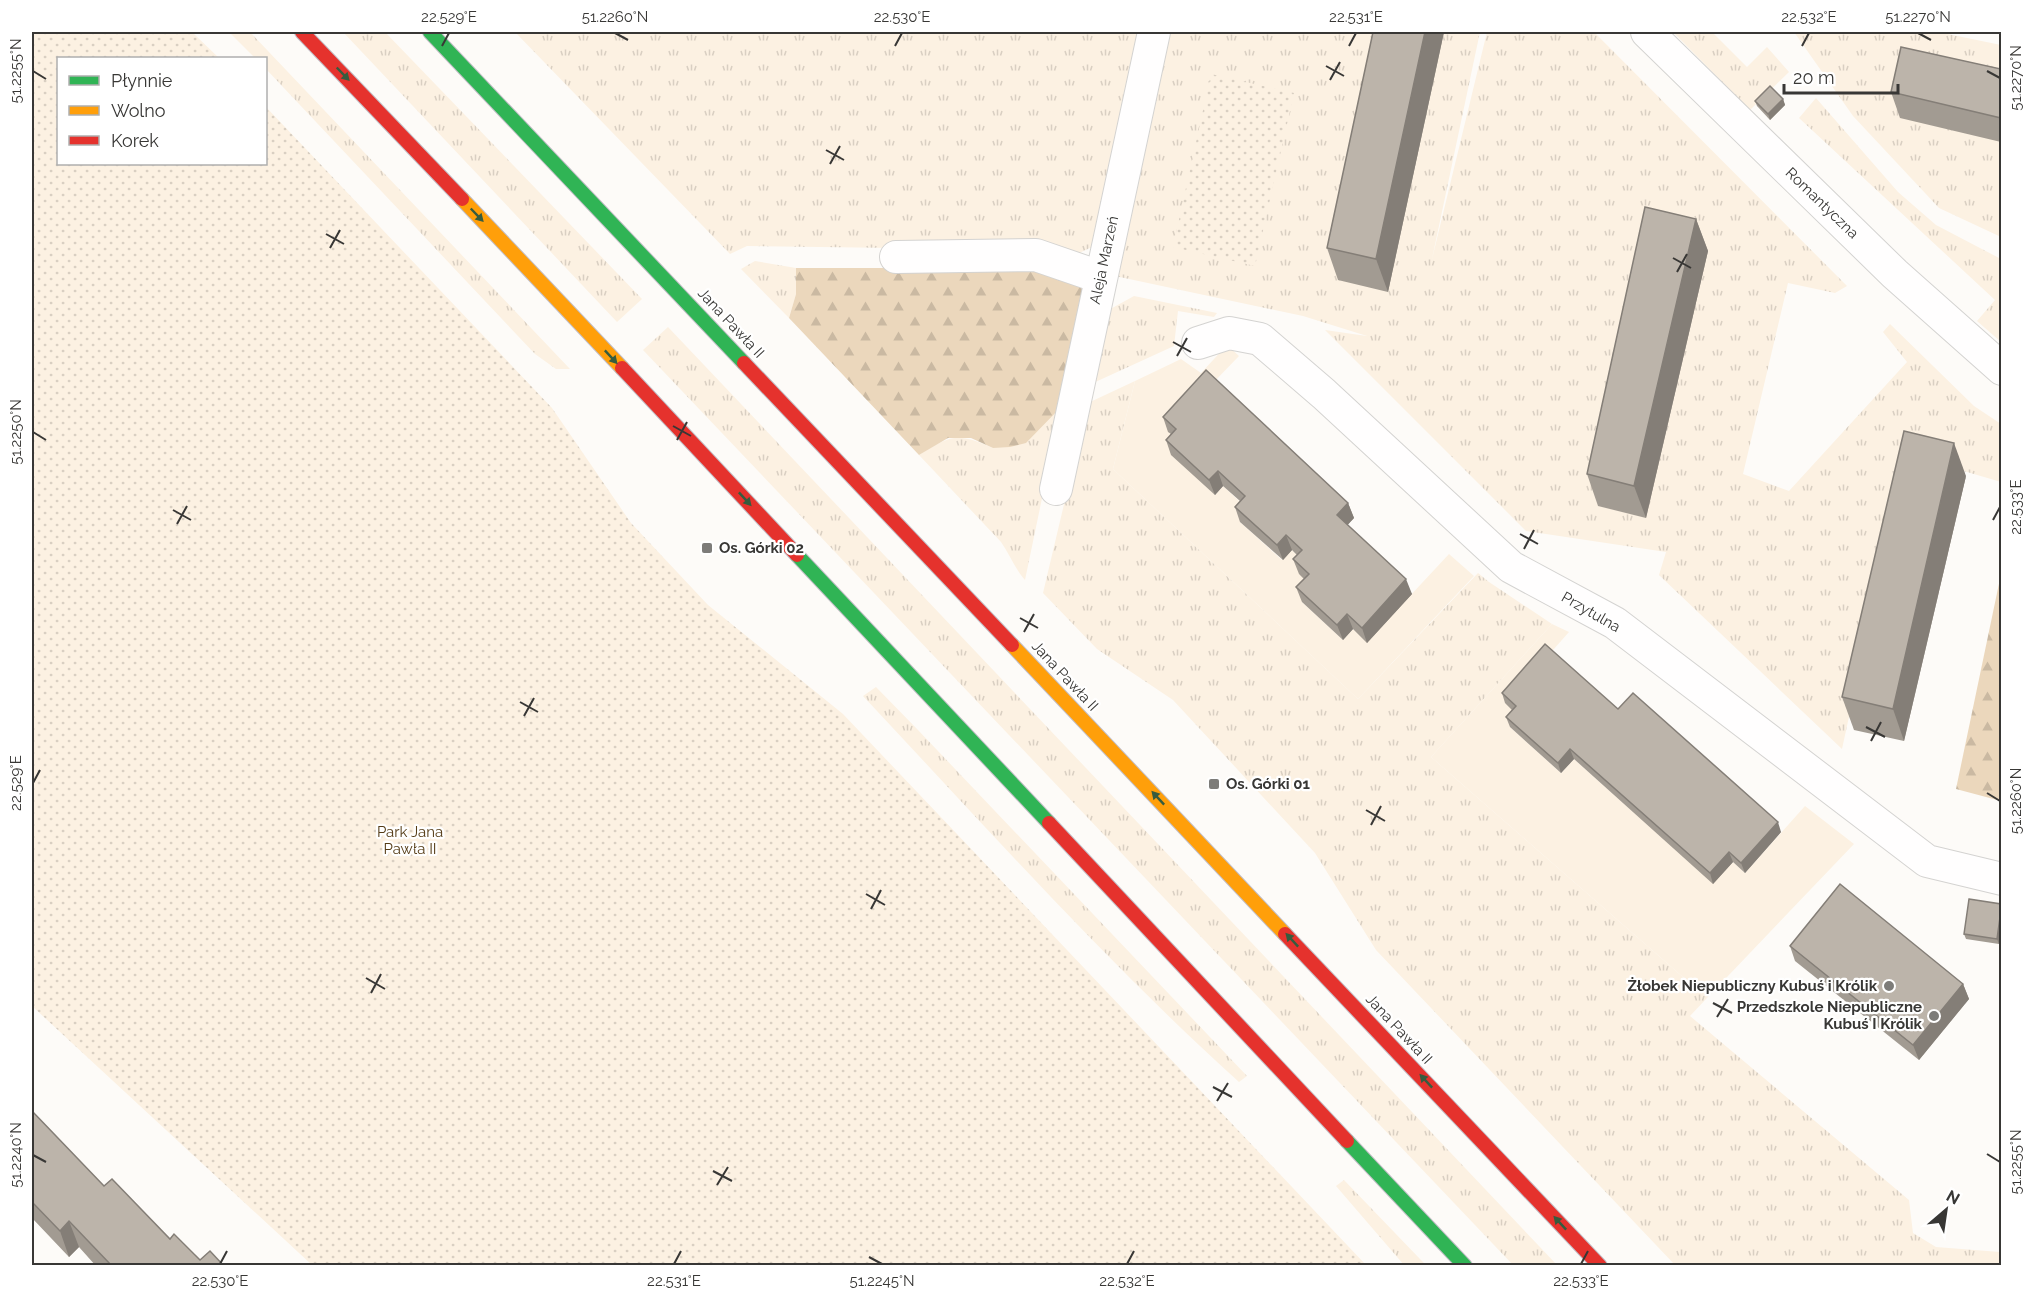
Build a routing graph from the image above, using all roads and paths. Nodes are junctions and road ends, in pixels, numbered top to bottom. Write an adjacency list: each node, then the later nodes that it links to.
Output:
1 (302, 32): 11 (main road, one-way to 11)
2 (430, 32): 12 (main road, Jana Pawła II, one-way to 2)
3 (1154, 32): 6 (street, Aleja Marzeń)
4 (1647, 32): 8 (street, Romantyczna)
5 (896, 257): 6 (street)
6 (1100, 277): 9 (street, Aleja Marzeń)
7 (1198, 343): 10 (street, Przytulna)
8 (2001, 369)
9 (1056, 489)
10 (2001, 879)
11 (1465, 1266)
12 (1600, 1266)

